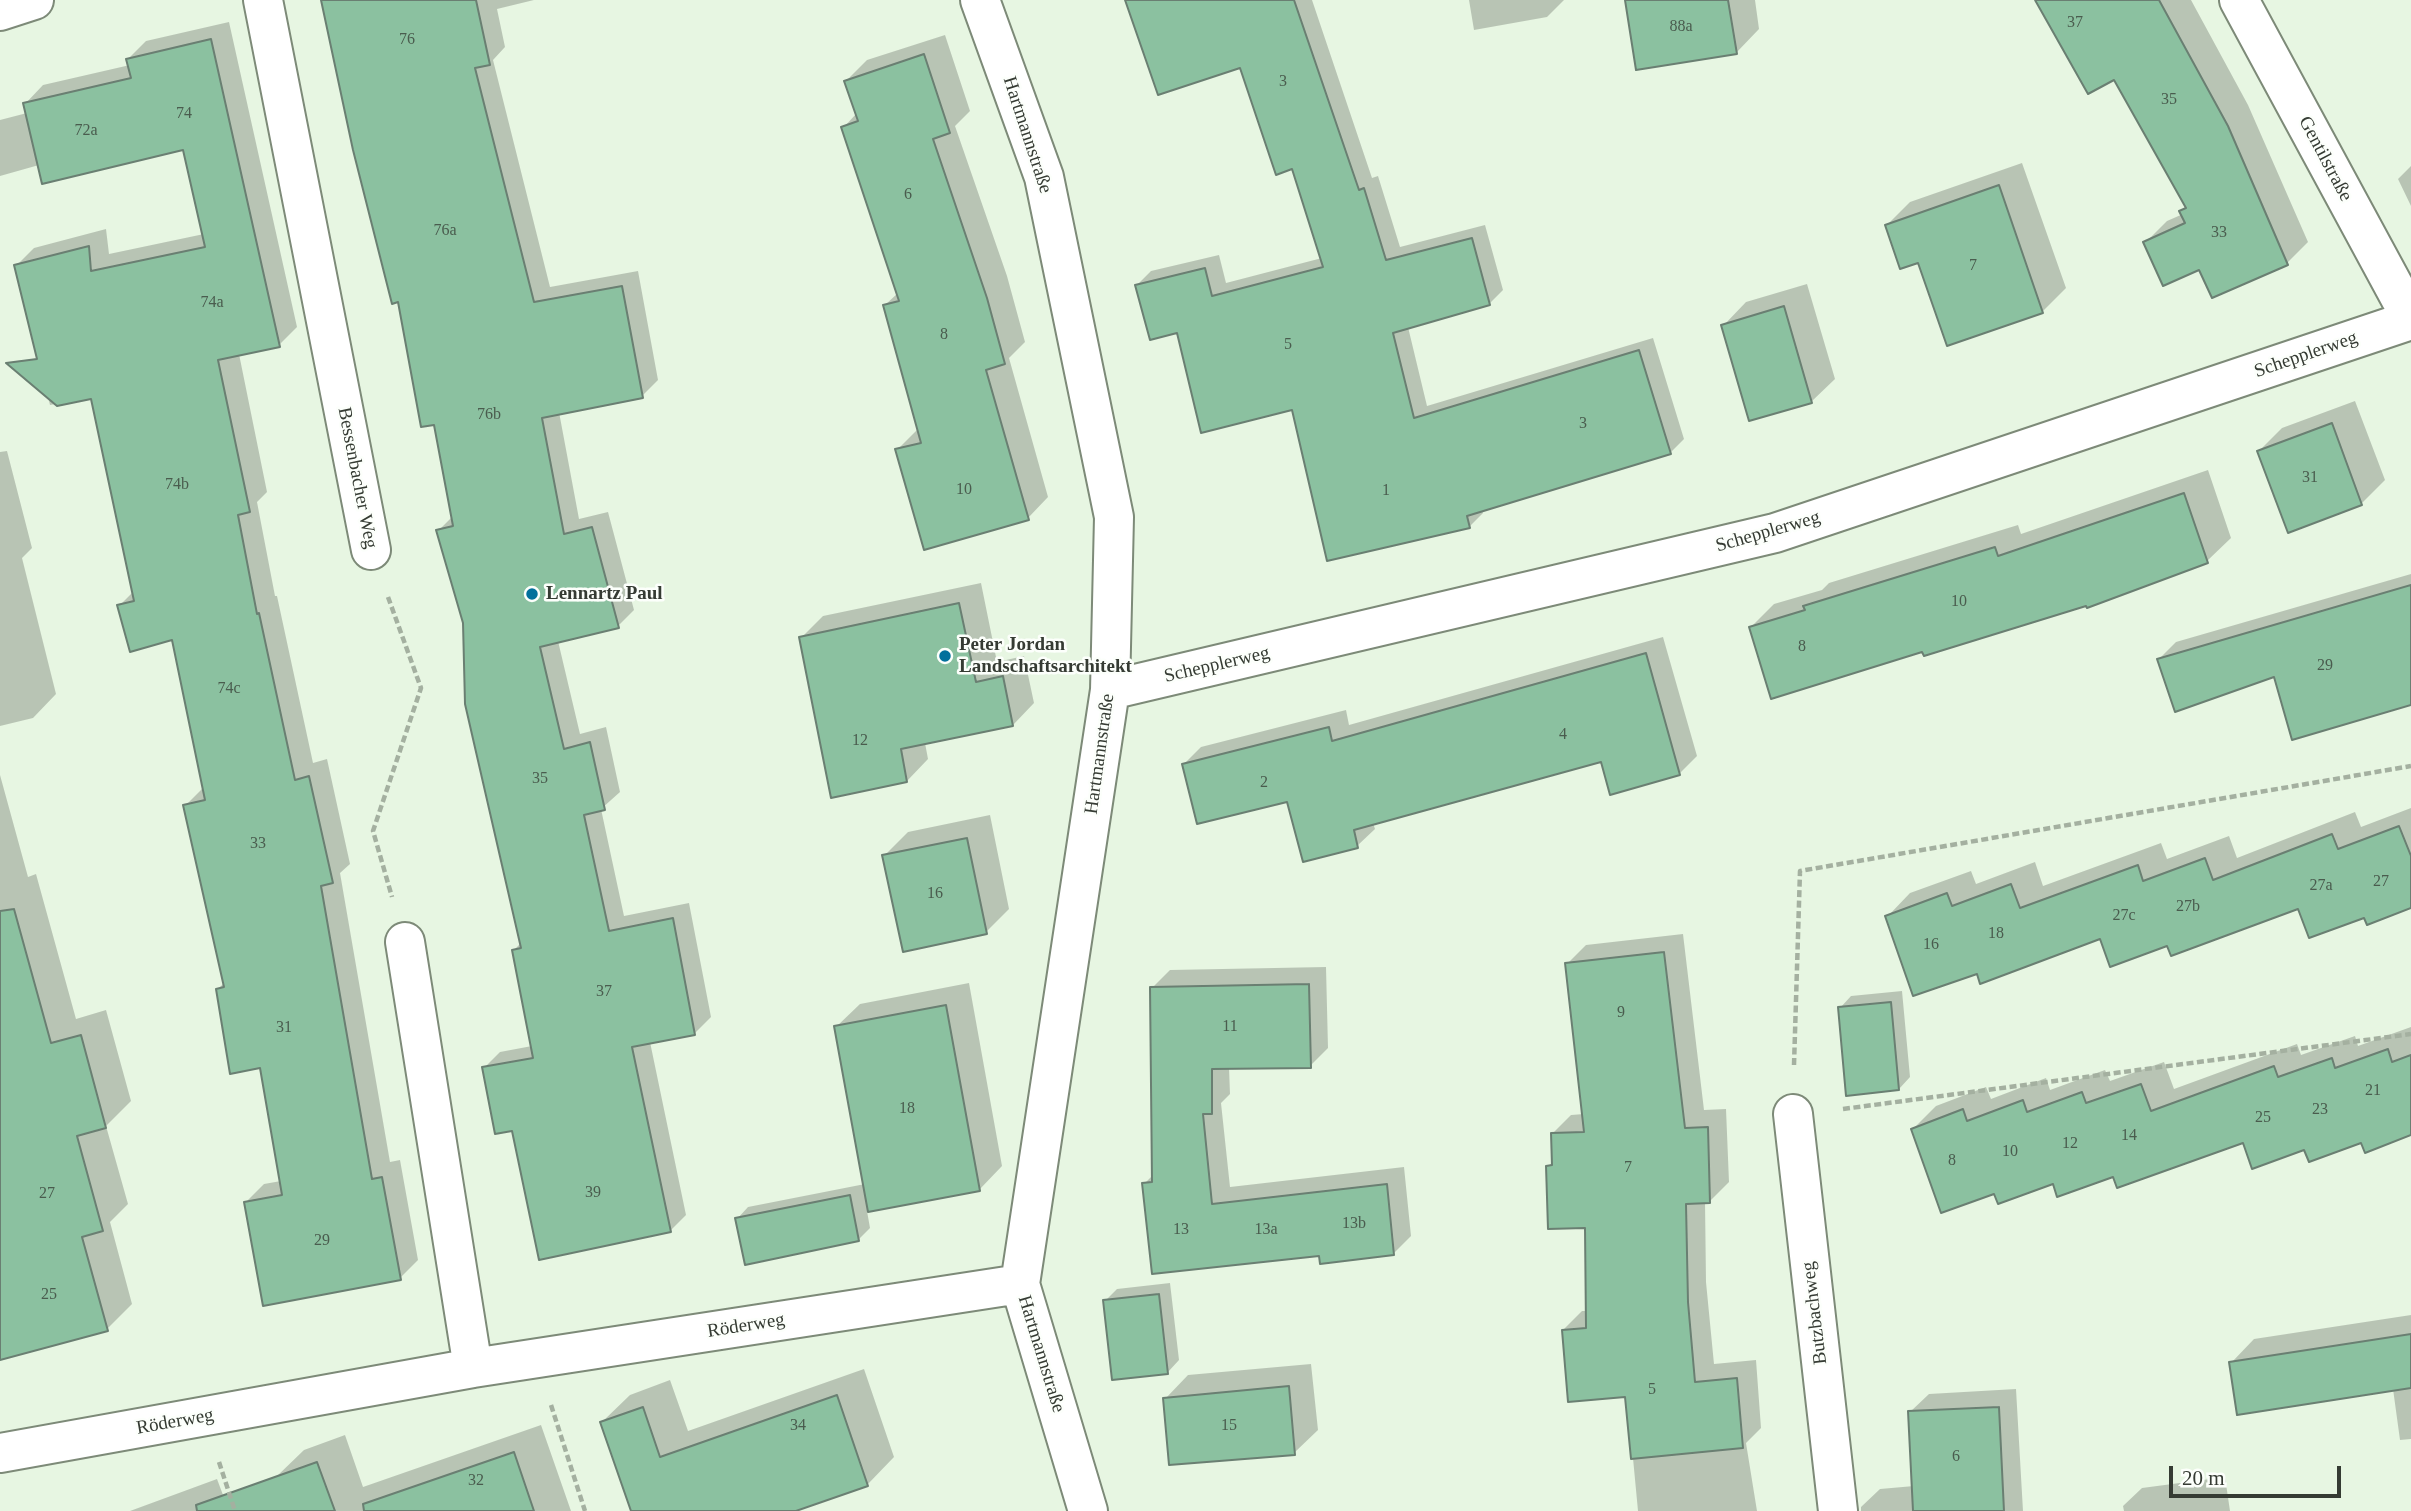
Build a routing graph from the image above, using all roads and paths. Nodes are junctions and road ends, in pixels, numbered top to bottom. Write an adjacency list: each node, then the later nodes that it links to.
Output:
1 (34, 0): 5 (street)
2 (263, 0): 7 (street, Bessenbacher Weg)
3 (980, 0): 8 (street, Hartmannstraße)
4 (2239, 0): 6 (street, Gentilstraße)
5 (0, 11)
6 (2411, 319): 8 (street, Schepplerweg)
7 (371, 550): 10 (path, Bessenbacher Weg)
8 (1110, 690): 14 (street, Hartmannstraße)
9 (2411, 766): 13 (path)
10 (405, 942): 16 (street)
11 (2411, 1034): 12 (path)
12 (1863, 1107)
13 (1793, 1114): 20 (street, Butzbachweg)
14 (1020, 1284): 15 (street, Röderweg); 19 (street, Hartmannstraße)
15 (536, 1358): 16 (street, Röderweg); 18 (path)
16 (473, 1368): 17 (street, Röderweg)
17 (0, 1453)
18 (585, 1511)
19 (1088, 1511)
20 (1838, 1511)

